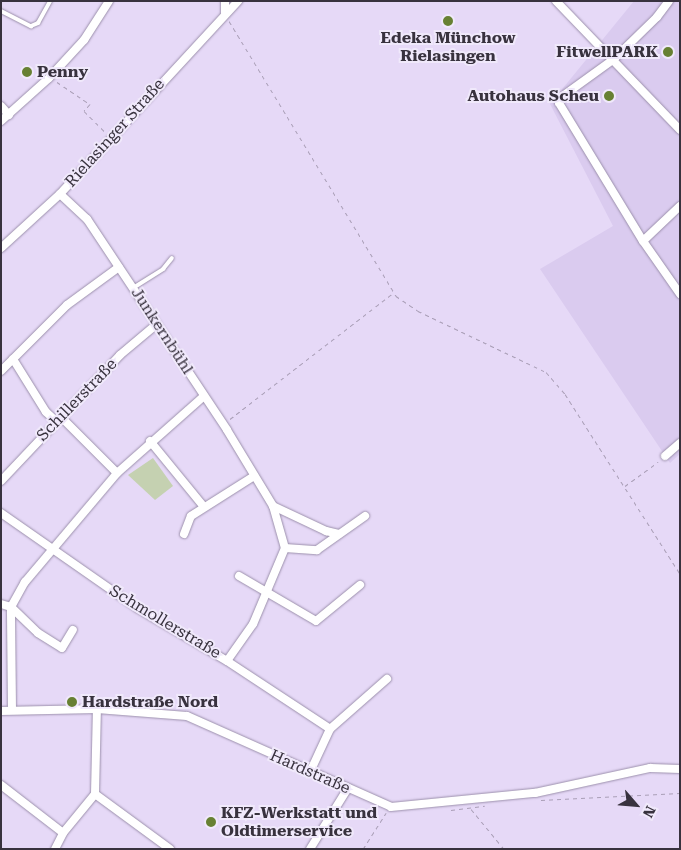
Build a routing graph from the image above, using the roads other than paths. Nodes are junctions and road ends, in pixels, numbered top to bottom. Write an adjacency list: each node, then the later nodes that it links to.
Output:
1 (50, 1): 7 (lane)
2 (109, 1): 11 (street)
3 (225, 1): 8 (street)
4 (238, 1): 8 (street, Rielasinger Straße)
5 (556, 1): 9 (street)
6 (669, 1): 9 (street)
7 (1, 11)
8 (225, 14): 14 (street, Rielasinger Straße)
9 (614, 58): 13 (street); 16 (street)
10 (1, 106): 11 (street)
11 (9, 115): 12 (street)
12 (1, 121)
13 (680, 130)
14 (60, 194): 17 (street, Rielasinger Straße); 19 (street, Junkernbühl)
15 (680, 206): 16 (street)
16 (643, 241): 21 (street)
17 (1, 248)
18 (172, 258): 20 (lane)
19 (119, 267): 20 (street, Junkernbühl); 23 (street)
20 (133, 288): 22 (street, Junkernbühl)
21 (680, 294)
22 (157, 324): 25 (street, Junkernbühl); 26 (street, Schillerstraße)
23 (13, 359): 24 (street); 26 (street)
24 (1, 371)
25 (204, 396): 27 (street); 31 (street, Junkernbühl)
26 (59, 419): 30 (street); 32 (street, Schillerstraße)
27 (150, 441): 30 (street); 34 (street)
28 (680, 443): 29 (street)
29 (665, 456)
30 (117, 472): 40 (street)
31 (254, 476): 33 (street, Junkernbühl); 34 (street)
32 (1, 481)
33 (273, 506): 38 (street); 39 (street, Junkernbühl)
34 (204, 507): 37 (street)
35 (1, 513): 40 (street, Schmollerstraße)
36 (365, 516): 38 (street)
37 (184, 534)
38 (339, 534): 39 (street)
39 (285, 548): 43 (street)
40 (52, 550): 45 (street); 47 (street, Schmollerstraße)
41 (240, 576): 43 (street)
42 (360, 585): 43 (street)
43 (268, 592): 47 (street)
44 (1, 604): 45 (street)
45 (11, 607): 46 (street); 49 (street)
46 (73, 630)
47 (227, 660): 52 (street, Schmollerstraße)
48 (387, 679): 52 (street)
49 (12, 710): 50 (street, Hardstraße); 51 (street, Hardstraße)
50 (97, 710): 54 (street, Hardstraße); 57 (street)
51 (1, 711)
52 (330, 729): 54 (street)
53 (680, 769): 56 (street, Hardstraße)
54 (310, 772): 56 (street, Hardstraße)
55 (1, 785): 58 (street)
56 (348, 788): 61 (street)
57 (95, 794): 58 (street); 60 (street)
58 (63, 834): 59 (street)
59 (55, 849)
60 (170, 849)
61 (310, 849)

